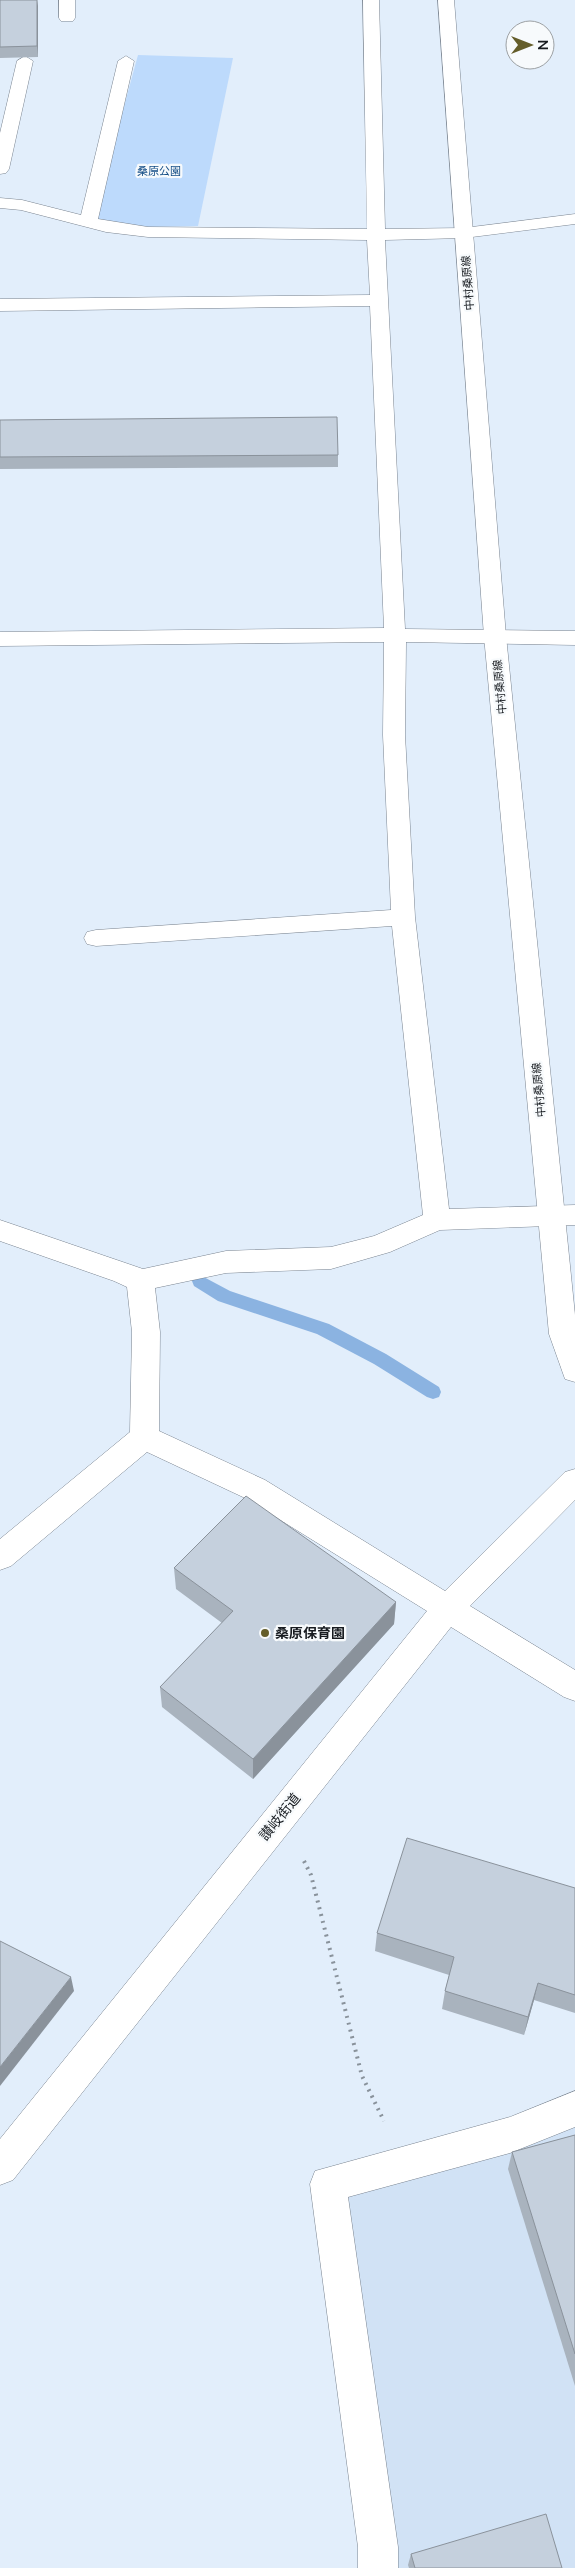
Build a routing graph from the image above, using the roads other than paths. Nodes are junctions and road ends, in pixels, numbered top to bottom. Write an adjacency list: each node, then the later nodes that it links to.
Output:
1 (67, 0): 4 (street)
2 (371, 0): 12 (street)
3 (446, 0): 11 (street, 中村桑原線)
4 (67, 18)
5 (25, 61): 7 (street)
6 (126, 61): 10 (street)
7 (0, 169)
8 (0, 203): 10 (street)
9 (575, 218): 11 (street)
10 (88, 223): 12 (street)
11 (464, 233): 12 (street); 16 (street, 中村桑原線)
12 (376, 235): 13 (street)
13 (379, 300): 14 (street); 15 (street)
14 (0, 305)
15 (395, 635): 16 (street); 18 (street); 19 (street)
16 (495, 636): 17 (street); 21 (street, 中村桑原線)
17 (575, 638)
18 (0, 639)
19 (403, 916): 20 (street); 22 (street)
20 (96, 938)
21 (563, 1216): 22 (street); 25 (street, 中村桑原線)
22 (437, 1220): 24 (street)
23 (0, 1230): 24 (street)
24 (139, 1281): 26 (street)
25 (575, 1371)
26 (144, 1437): 28 (street); 29 (street)
27 (575, 1481): 29 (street, 讃岐街道)
28 (0, 1558)
29 (447, 1608): 30 (street); 32 (street, 讃岐街道)
30 (575, 1687)
31 (575, 2109): 33 (street)
32 (0, 2167)
33 (378, 2568)

